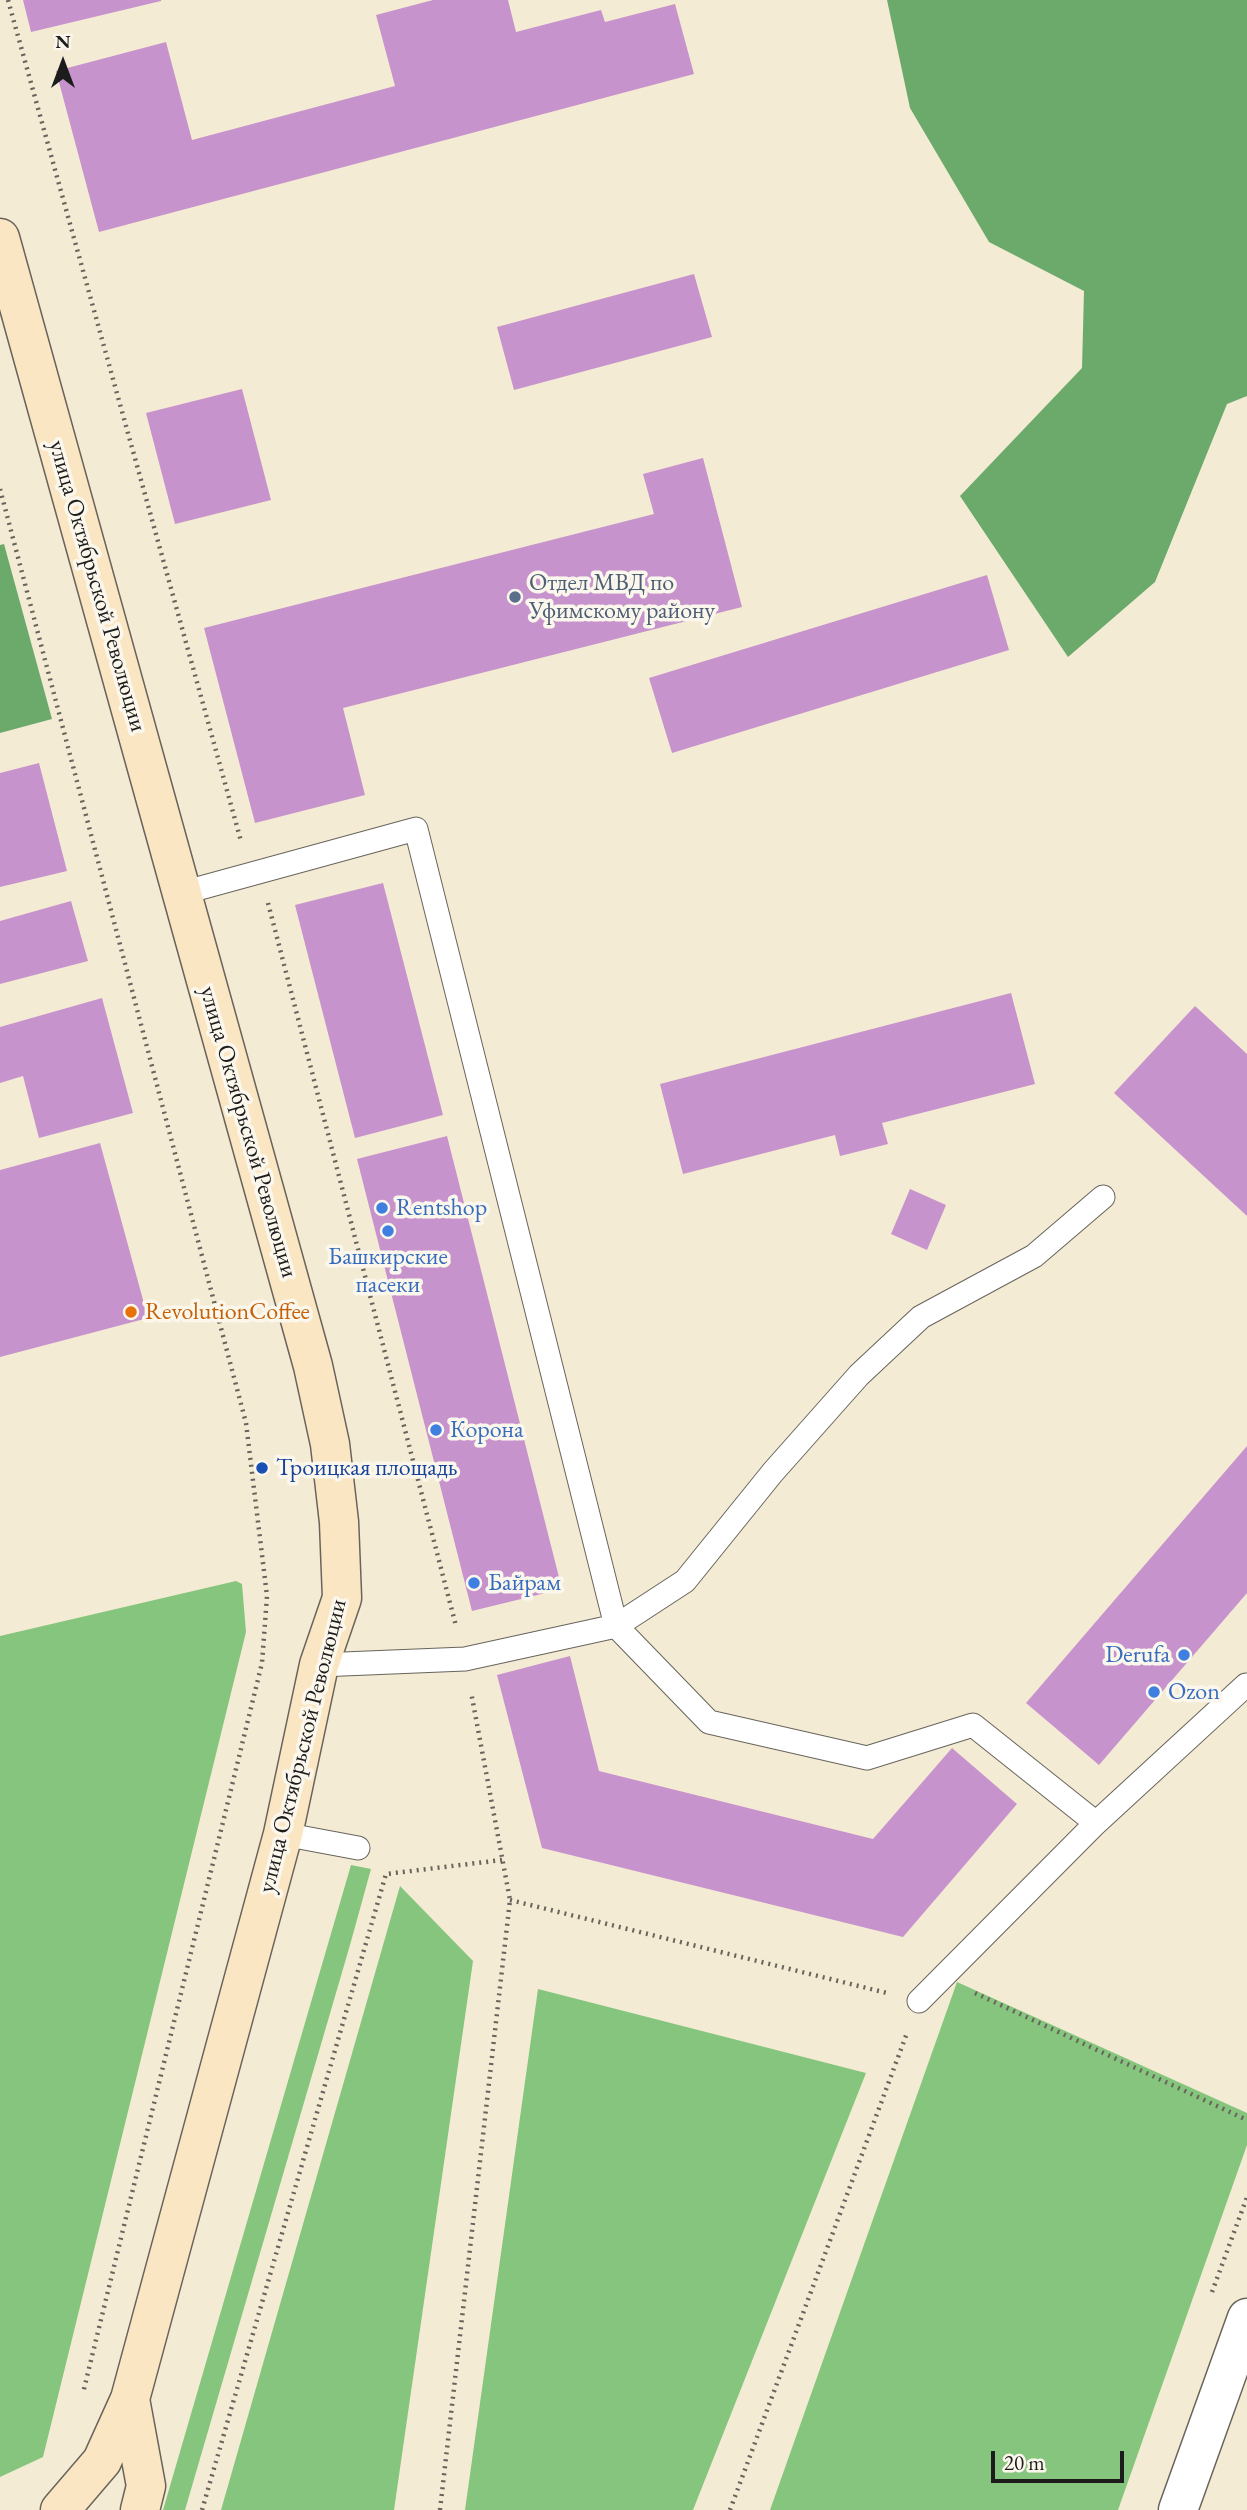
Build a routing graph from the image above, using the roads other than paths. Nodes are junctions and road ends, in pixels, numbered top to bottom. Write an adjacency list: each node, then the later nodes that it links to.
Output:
1 (0, 238): 2 (street, улица Октябрьской Революции)
2 (182, 893): 4 (lane); 5 (street, улица Октябрьской Революции)
3 (1103, 1197): 4 (lane)
4 (616, 1626): 5 (lane); 7 (lane)
5 (320, 1664): 8 (street, улица Октябрьской Революции)
6 (1246, 1685): 7 (lane)
7 (1096, 1822): 10 (lane)
8 (282, 1834): 9 (lane); 12 (street, улица Октябрьской Революции)
9 (358, 1849)
10 (919, 2001)
11 (1247, 2318): 16 (street)
12 (131, 2399): 13 (street); 14 (street); 15 (street)
13 (37, 2510)
14 (60, 2510)
15 (140, 2510)
16 (1178, 2510)

